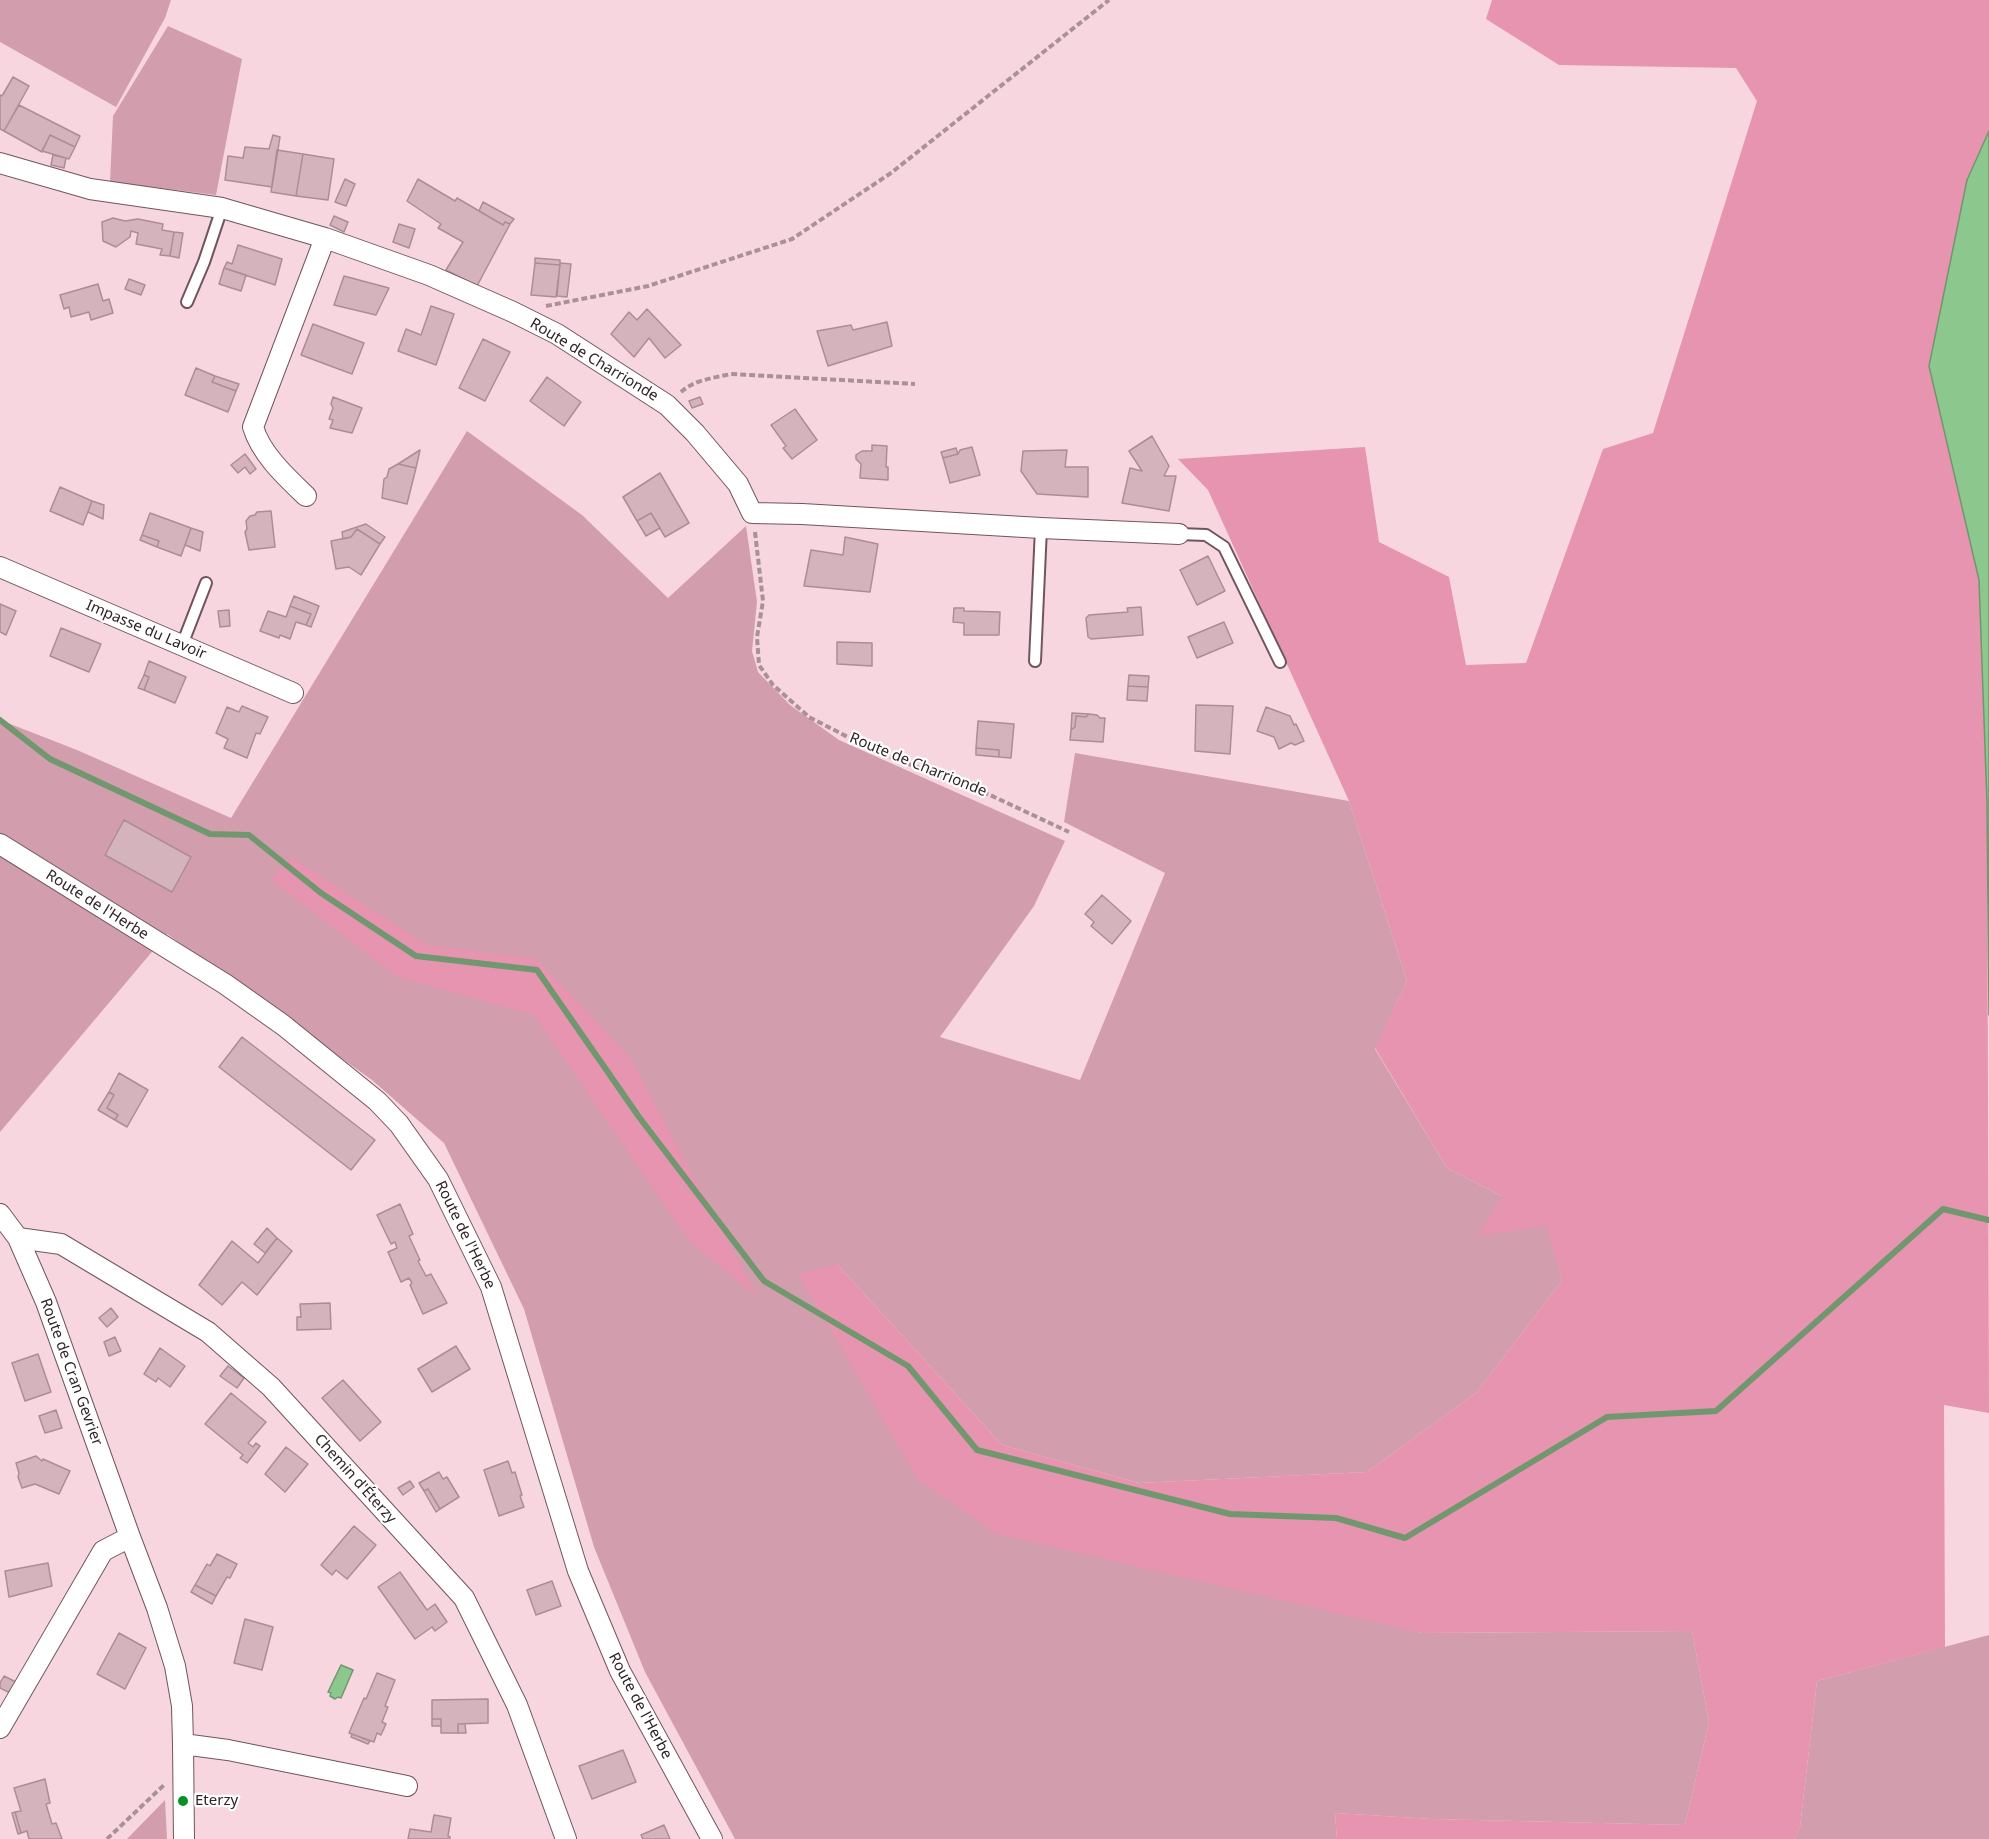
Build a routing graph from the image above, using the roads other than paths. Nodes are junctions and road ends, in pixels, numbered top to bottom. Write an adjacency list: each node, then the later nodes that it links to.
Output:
1 (0, 163): 2 (street, Route de Charrionde)
2 (222, 208): 3 (street, Route de Charrionde); 4 (lane)
3 (325, 238): 5 (street); 6 (street, Route de Charrionde)
4 (187, 302)
5 (306, 496)
6 (1041, 528): 7 (street); 11 (lane)
7 (1179, 534): 12 (lane)
8 (0, 567): 10 (street, Impasse du Lavoir)
9 (207, 583): 10 (lane)
10 (182, 645): 13 (street, Impasse du Lavoir)
11 (1035, 660)
12 (1280, 662)
13 (293, 693)
14 (0, 844): 23 (street, Route de l'Herbe)
15 (0, 1214): 16 (street, Route de Cran Gevrier)
16 (18, 1238): 17 (street, Route de Cran Gevrier); 22 (street, Chemin d'Éterzy)
17 (130, 1537): 18 (street); 19 (street, Route de Cran Gevrier)
18 (0, 1728)
19 (183, 1744): 20 (street); 21 (street, Route de Cran Gevrier)
20 (407, 1786)
21 (184, 1839)
22 (566, 1839)
23 (712, 1839)

